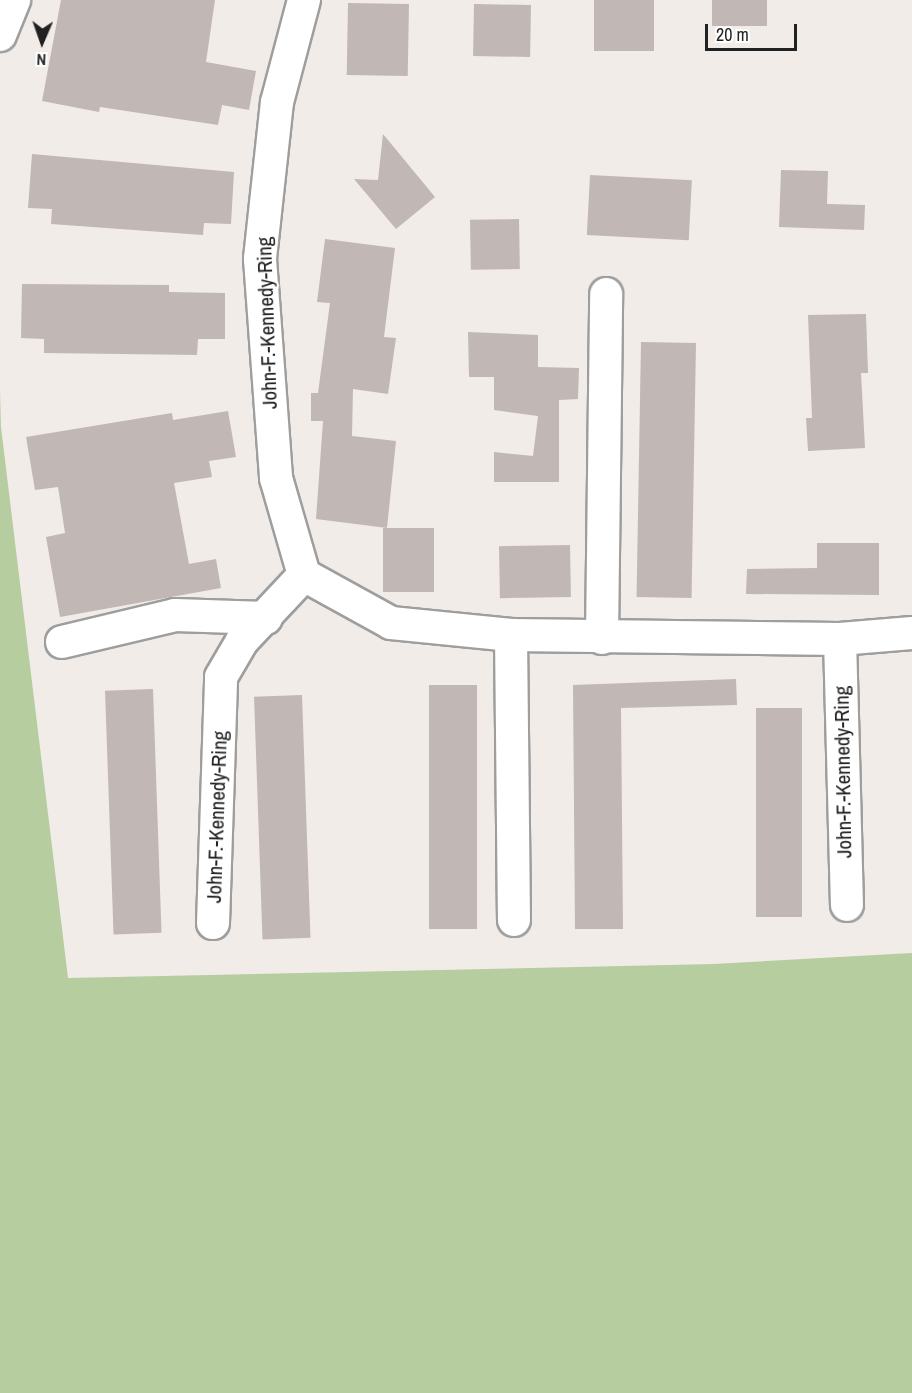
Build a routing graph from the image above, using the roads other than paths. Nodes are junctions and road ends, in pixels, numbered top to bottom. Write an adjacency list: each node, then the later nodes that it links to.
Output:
1 (14, 0): 3 (street)
2 (304, 0): 5 (street, John-F.-Kennedy-Ring)
3 (0, 35)
4 (606, 294): 9 (street)
5 (304, 575): 6 (street, John-F.-Kennedy-Ring); 8 (street)
6 (266, 618): 11 (street); 14 (street, John-F.-Kennedy-Ring)
7 (912, 633): 10 (street)
8 (511, 635): 9 (street); 13 (street)
9 (602, 638): 10 (street)
10 (840, 639): 12 (street, John-F.-Kennedy-Ring)
11 (62, 642)
12 (847, 905)
13 (514, 920)
14 (213, 923)

